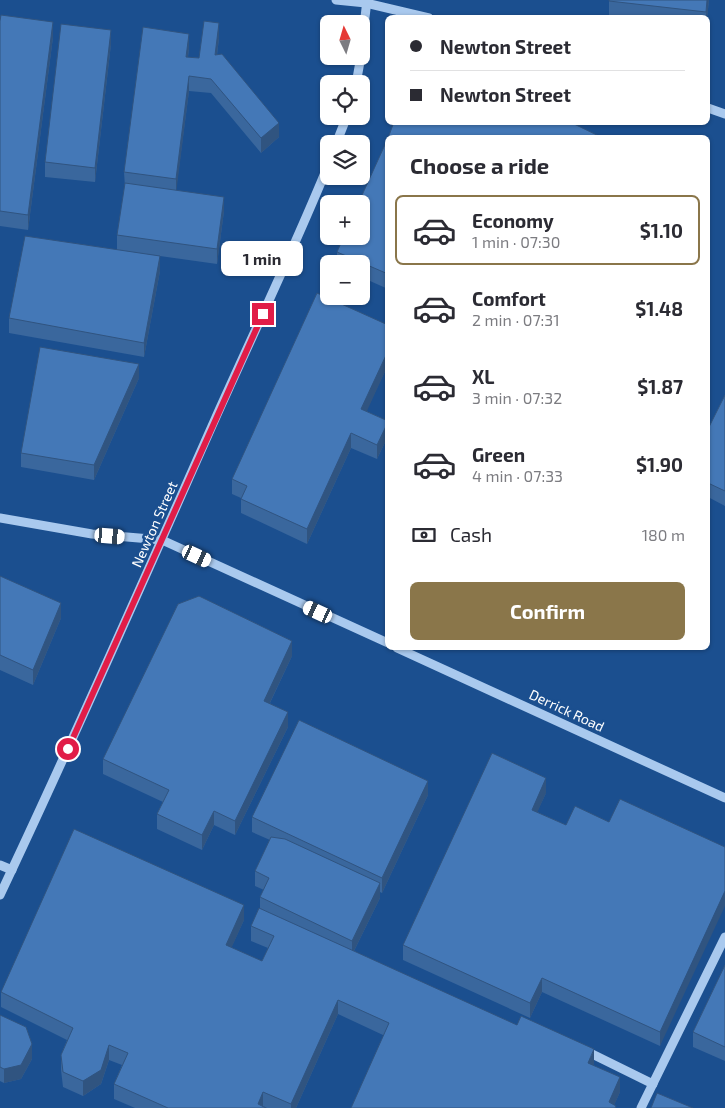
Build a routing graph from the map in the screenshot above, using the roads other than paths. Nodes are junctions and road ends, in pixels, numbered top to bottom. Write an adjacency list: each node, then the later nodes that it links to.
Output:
1 (336, 0): 2 (street)
2 (366, 1): 3 (street); 4 (street)
3 (365, 15)
4 (418, 15)
5 (710, 109): 6 (street)
6 (725, 114)
7 (320, 185): 9 (street, Newton Street)
8 (0, 518): 9 (street)
9 (162, 540): 10 (street); 14 (street, Newton Street)
10 (385, 642)
11 (401, 650): 12 (street, Derrick Road)
12 (725, 798)
13 (0, 865): 14 (street)
14 (12, 870): 15 (street, Newton Street)
15 (0, 895)
16 (725, 937): 18 (street)
17 (586, 1050): 18 (street)
18 (653, 1084): 19 (street)
19 (641, 1108)

